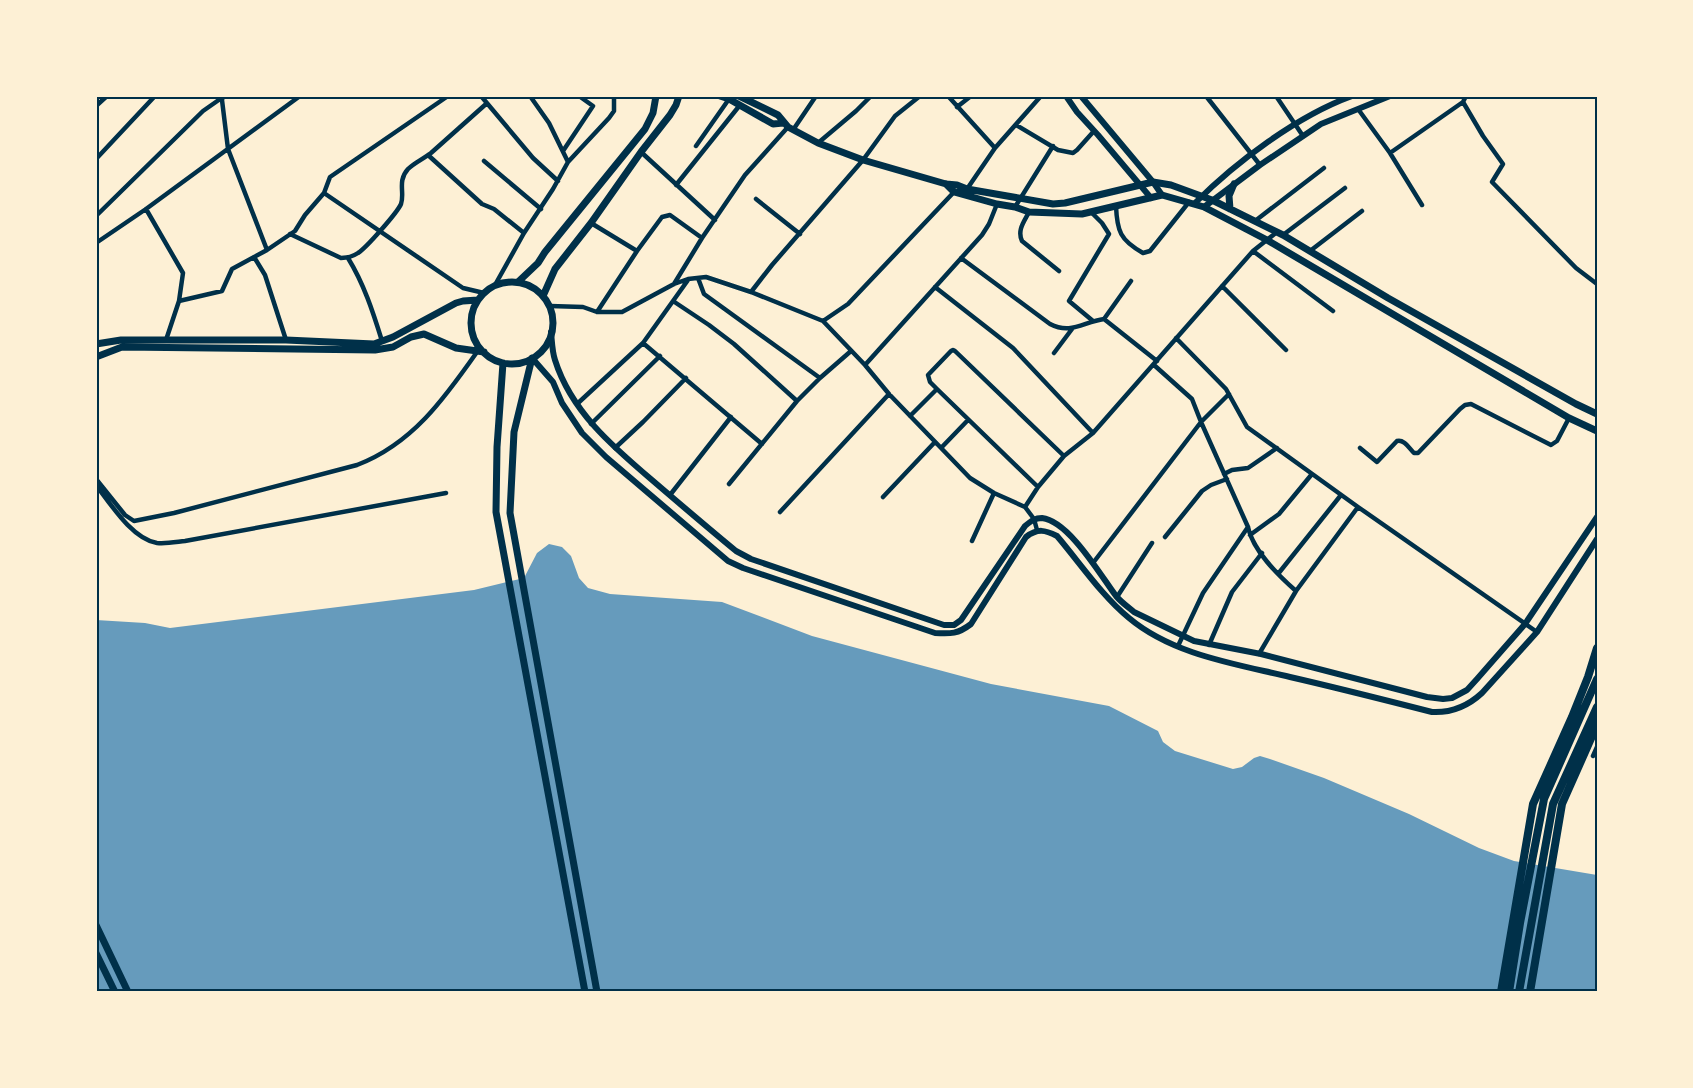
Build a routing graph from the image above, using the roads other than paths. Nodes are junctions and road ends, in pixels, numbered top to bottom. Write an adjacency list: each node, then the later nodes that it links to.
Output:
1 (107, 96): 32 (street)
2 (155, 96): 50 (street)
3 (223, 96): 43 (street); 84 (street)
4 (300, 96): 43 (street)
5 (448, 96): 65 (street)
6 (481, 96): 30 (street)
7 (530, 96): 45 (street)
8 (579, 96): 45 (street)
9 (656, 96): 109 (main road)
10 (679, 96): 46 (main road)
11 (720, 96): 28 (main road)
12 (739, 96): 37 (main road)
13 (816, 96): 37 (street)
14 (871, 96): 40 (street)
15 (920, 96): 51 (street)
16 (948, 96): 33 (street)
17 (971, 96): 33 (street)
18 (1041, 96): 36 (street)
19 (1065, 96): 38 (street)
20 (1081, 96): 57 (street)
21 (1206, 96): 48 (street)
22 (1276, 96): 35 (street)
23 (1352, 96): 35 (street)
24 (1390, 96): 27 (street)
25 (1466, 96): 29 (street)
26 (614, 98): 53 (street)
27 (1376, 98): 34 (street)
28 (729, 99): 31 (main road); 41 (street)
29 (1463, 102): 47 (street); 111 (street)
30 (486, 104): 49 (street); 56 (street)
31 (740, 105): 37 (main road); 60 (street)
32 (96, 106)
33 (957, 106): 44 (street)
34 (1358, 109): 39 (street); 47 (street)
35 (1295, 124): 39 (street); 48 (street)
36 (1016, 125): 42 (street); 44 (street)
37 (788, 127): 40 (main road); 85 (street)
38 (1094, 131): 42 (street); 61 (street)
39 (1303, 136): 54 (street)
40 (818, 143): 51 (main road)
41 (696, 146)
42 (1053, 146): 70 (street)
43 (228, 148): 78 (street); 98 (street)
44 (994, 148): 63 (street)
45 (563, 151): 53 (street)
46 (641, 152): 60 (street); 87 (main road)
47 (1390, 153): 74 (street)
48 (1251, 154): 54 (street); 67 (street)
49 (428, 155): 90 (street); 91 (street)
50 (96, 159)
51 (863, 160): 58 (main road); 93 (street)
52 (484, 161): 79 (street)
53 (568, 162): 56 (street)
54 (1260, 165): 59 (street)
55 (1324, 168): 86 (street)
56 (558, 181): 79 (street)
57 (1153, 182): 61 (main road); 66 (street); 67 (main road)
58 (946, 184): 63 (main road); 64 (main road)
59 (1234, 184): 71 (street); 80 (main road)
60 (676, 185): 85 (street)
61 (1141, 185): 68 (street); 70 (main road)
62 (1345, 188): 94 (street)
63 (968, 189): 64 (street); 70 (main road)
64 (954, 192): 73 (main road); 125 (street)
65 (324, 193): 90 (street); 92 (street)
66 (1162, 195): 68 (main road); 72 (main road)
67 (1202, 196): 71 (main road); 72 (street)
68 (1151, 198): 75 (main road)
69 (756, 199): 93 (street)
70 (1020, 199): 76 (street)
71 (1212, 200): 77 (street); 80 (main road)
72 (1192, 203): 77 (main road); 88 (street)
73 (997, 204): 76 (main road); 104 (street)
74 (1422, 205)
75 (1116, 206): 83 (main road); 88 (street)
76 (1016, 207): 82 (main road)
77 (1204, 207): 96 (main road)
78 (146, 209): 97 (street); 120 (street)
79 (541, 209): 91 (street)
80 (1230, 209): 86 (main road)
81 (1362, 211): 101 (street)
82 (1029, 212): 83 (main road); 105 (street)
83 (1091, 212): 89 (street)
84 (96, 216)
85 (715, 220): 95 (street)
86 (1256, 221): 94 (main road)
87 (591, 223): 99 (street); 117 (main road)
88 (1118, 229): 89 (street)
89 (1108, 230): 126 (street)
90 (380, 231): 103 (street); 116 (street)
91 (524, 232): 112 (street)
92 (290, 234): 98 (street); 103 (street)
93 (800, 234): 115 (street)
94 (1280, 234): 96 (street); 101 (main road)
95 (702, 238): 99 (street); 110 (street)
96 (1267, 240): 100 (street); 155 (main road)
97 (96, 243)
98 (267, 250): 102 (street)
99 (637, 251): 123 (street)
100 (1253, 251): 114 (street); 122 (street)
101 (1310, 251): 152 (main road)
102 (254, 257): 120 (street); 131 (street)
103 (348, 258): 132 (street)
104 (961, 258): 113 (street); 127 (street)
105 (1059, 271)
106 (698, 278): 107 (street); 115 (street); 146 (street)
107 (688, 279): 110 (street); 119 (street)
108 (1131, 281): 124 (street)
109 (518, 282): 112 (main road); 117 (main road)
110 (674, 284): 123 (street)
111 (1597, 284)
112 (495, 285): 116 (main road)
113 (935, 286): 144 (street); 160 (street)
114 (1222, 286): 129 (street); 135 (street)
115 (751, 292): 125 (street)
116 (484, 293): 118 (main road)
117 (543, 296): 121 (main road)
118 (478, 300): 132 (main road); 137 (main road)
119 (673, 301): 133 (street); 150 (street)
120 (179, 302): 130 (street)
121 (550, 306): 123 (street); 128 (main road)
122 (1333, 311)
123 (597, 312)
124 (1104, 319): 126 (street); 143 (street)
125 (823, 321): 136 (street)
126 (1093, 321): 127 (street)
127 (1072, 329): 138 (street)
128 (551, 332): 141 (main road); 151 (street)
129 (1176, 338): 143 (street); 149 (street)
130 (166, 340): 131 (main road); 134 (main road)
131 (286, 340): 132 (main road)
132 (382, 341)
133 (643, 343): 139 (street); 151 (street)
134 (96, 344)
135 (1286, 350)
136 (851, 351): 144 (street); 146 (street)
137 (480, 352): 140 (main road); 142 (main road); 170 (street)
138 (1054, 353)
139 (660, 356): 145 (street); 158 (street)
140 (96, 357)
141 (532, 358): 142 (main road); 185 (street); 213 (main road)
142 (503, 363): 212 (main road)
143 (1155, 363): 157 (street); 160 (street)
144 (865, 364): 148 (street)
145 (686, 378): 154 (street); 163 (street)
146 (820, 378): 150 (street)
147 (937, 389): 153 (street); 156 (street); 167 (street)
148 (889, 394): 153 (street); 181 (street)
149 (1229, 394): 157 (street); 165 (street)
150 (797, 401): 162 (street)
151 (577, 404): 158 (street)
152 (1597, 414)
153 (910, 416): 161 (street)
154 (731, 417): 162 (street); 176 (street)
155 (1569, 418): 159 (main road); 166 (street)
156 (968, 420): 164 (street); 173 (street)
157 (1201, 422): 169 (street); 192 (street)
158 (591, 424): 163 (street)
159 (1597, 431)
160 (1093, 434): 167 (street)
161 (935, 442): 164 (street); 178 (street)
162 (762, 444): 171 (street)
163 (615, 448): 176 (street)
164 (941, 448): 175 (street)
165 (1276, 448): 168 (street); 169 (street)
166 (1360, 448)
167 (1064, 456): 173 (street)
168 (1312, 474): 177 (street); 186 (street)
169 (1226, 477): 184 (street); 187 (street)
170 (96, 479)
171 (729, 484)
172 (96, 485): 174 (street)
173 (1038, 487): 179 (street)
174 (446, 493)
175 (994, 493): 179 (street); 189 (street)
176 (670, 495): 183 (street)
177 (1341, 495): 180 (street); 193 (street)
178 (883, 497)
179 (1025, 507): 183 (street)
180 (1358, 507): 194 (street); 196 (street)
181 (780, 512)
182 (1597, 517): 196 (street)
183 (1034, 519): 185 (street); 192 (street)
184 (1248, 527): 186 (street); 198 (street)
185 (1037, 530): 200 (street)
186 (1250, 535): 191 (street)
187 (1166, 537)
188 (1597, 538): 197 (street)
189 (972, 541)
190 (1152, 543): 195 (street)
191 (1262, 553): 193 (street); 199 (street)
192 (1093, 563): 195 (street)
193 (1278, 574): 194 (street)
194 (1296, 591): 202 (street)
195 (1117, 597): 198 (street)
196 (1525, 624): 197 (street); 202 (street)
197 (1537, 632): 200 (street)
198 (1182, 636): 199 (street); 200 (street)
199 (1209, 645): 202 (street)
200 (1178, 646)
201 (1597, 648): 214 (highway)
202 (1259, 654)
203 (1597, 680): 215 (highway)
204 (1597, 707): 216 (highway)
205 (1597, 724): 217 (highway)
206 (1597, 747): 207 (street)
207 (1593, 756)
208 (96, 925): 211 (main road)
209 (96, 953): 210 (main road)
210 (115, 992)
211 (128, 992)
212 (585, 992)
213 (597, 992)
214 (1501, 992)
215 (1509, 992)
216 (1519, 992)
217 (1530, 992)

